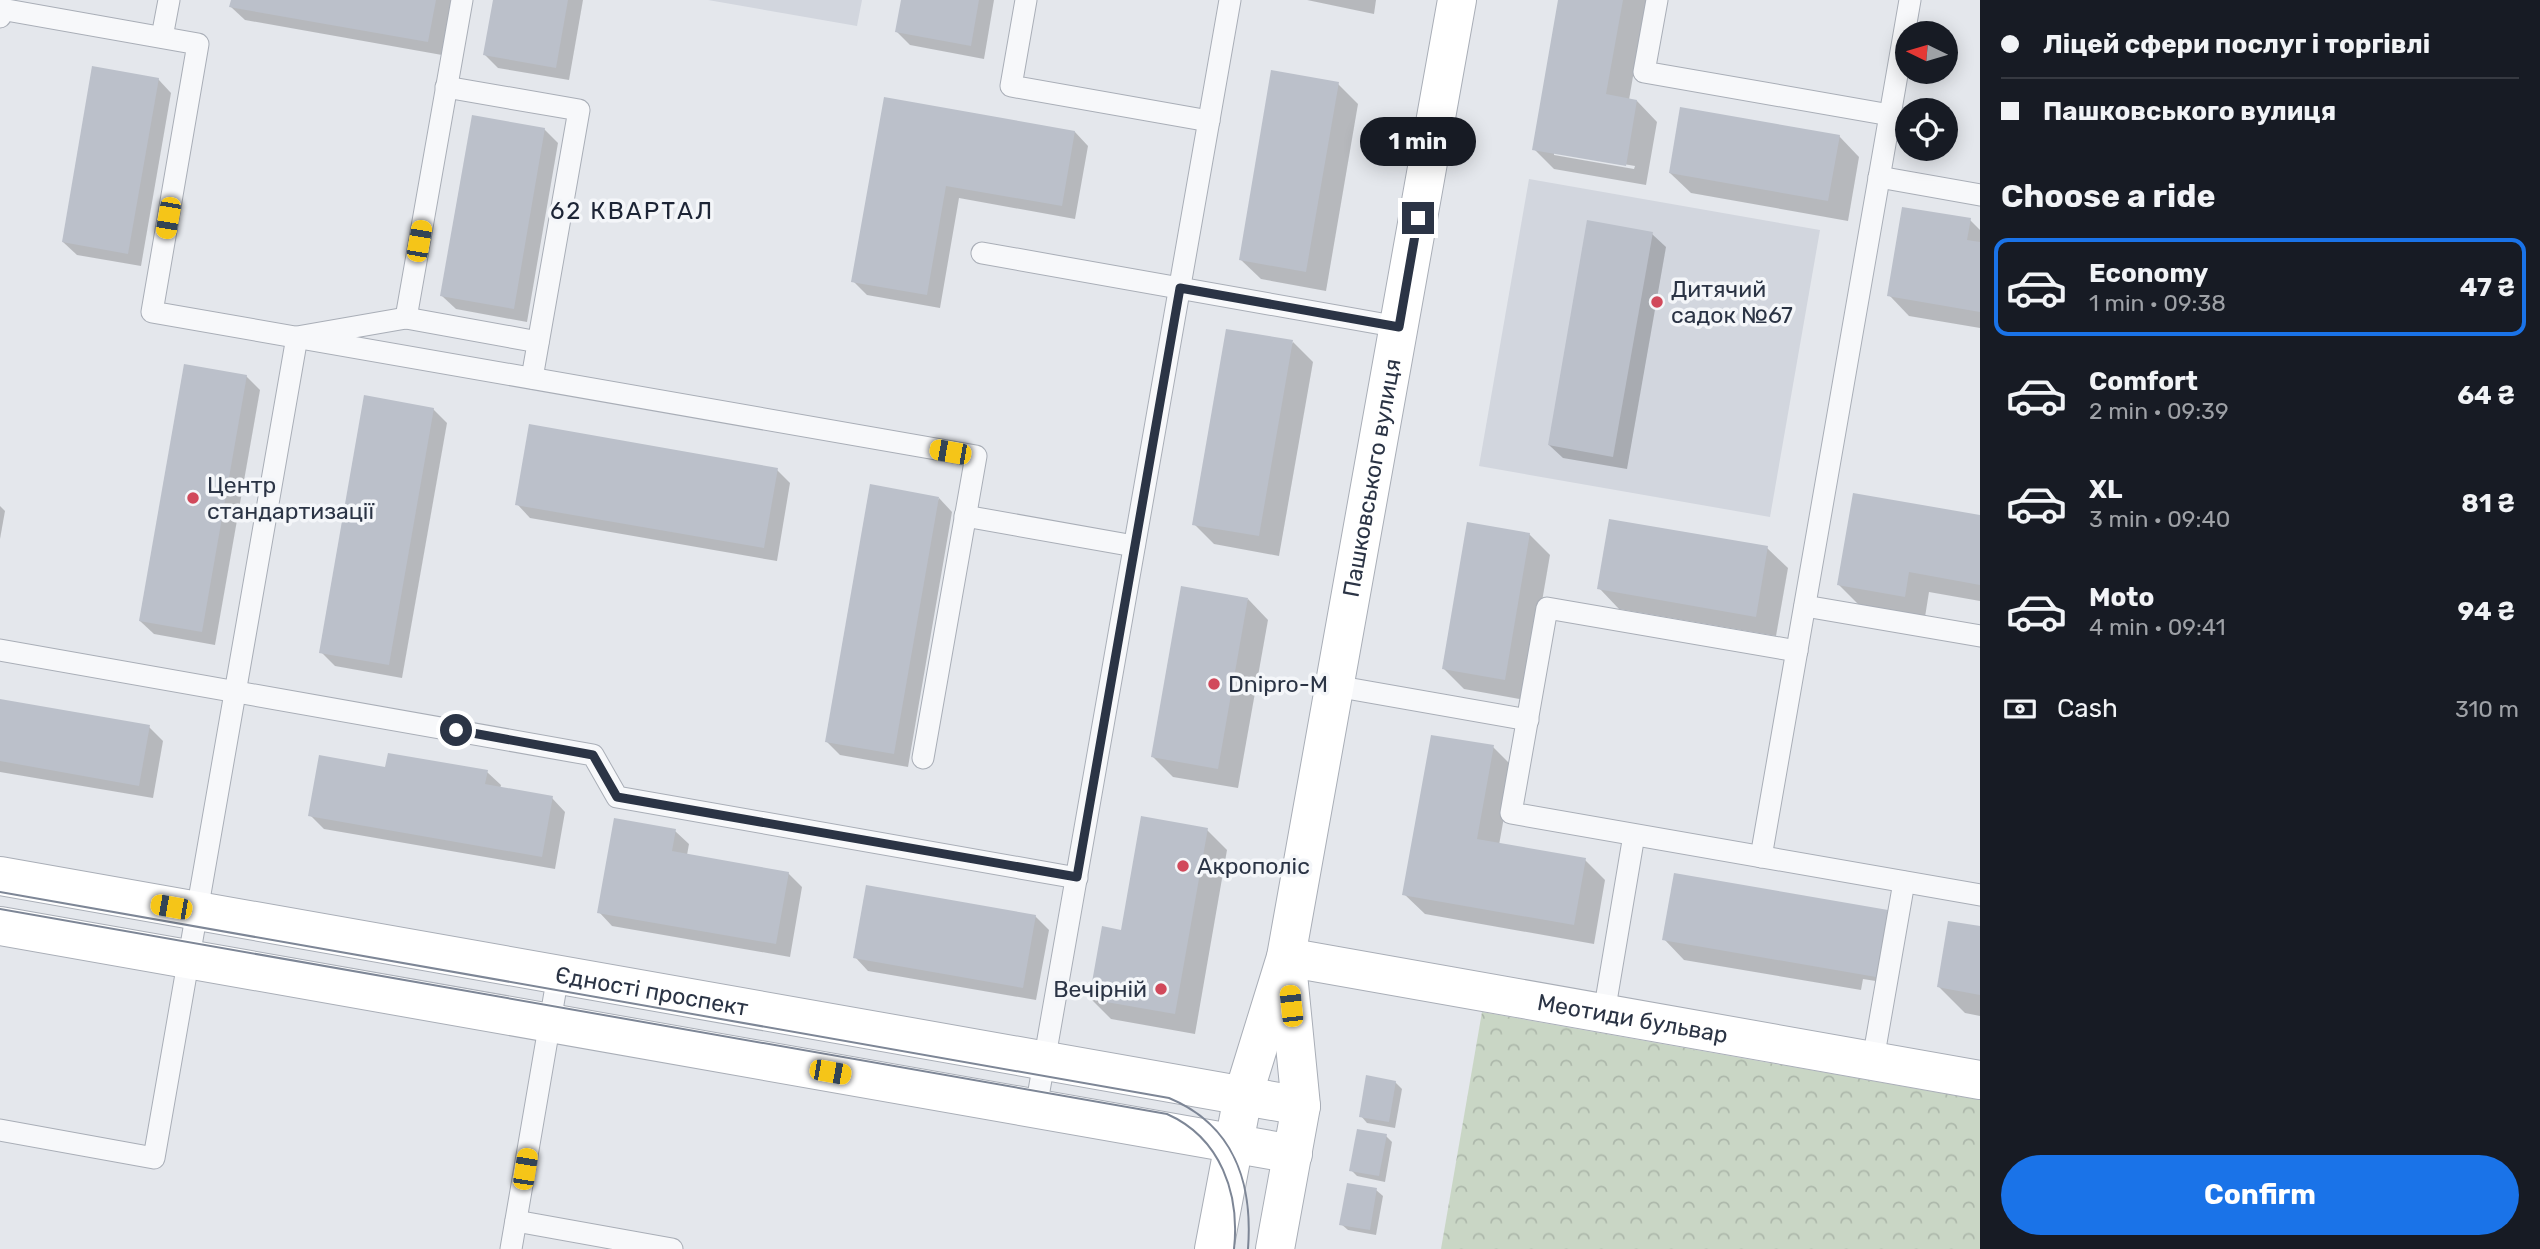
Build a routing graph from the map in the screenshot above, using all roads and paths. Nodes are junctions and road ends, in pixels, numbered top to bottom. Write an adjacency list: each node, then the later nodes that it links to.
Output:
1 (169, 0): 9 (lane)
2 (462, 0): 10 (lane)
3 (1026, 0): 12 (lane)
4 (1230, 0): 12 (lane)
5 (1457, 0): 18 (main road, Пашковського вулиця)
6 (1657, 0): 11 (lane)
7 (1910, 0): 11 (lane)
8 (0, 17): 9 (lane)
9 (162, 37): 19 (lane)
10 (446, 87): 17 (lane); 20 (lane)
11 (1890, 115): 13 (lane)
12 (1209, 121): 16 (lane)
13 (1879, 177): 14 (lane); 24 (lane)
14 (1980, 195)
15 (982, 253): 16 (lane)
16 (1180, 288): 18 (lane); 23 (lane)
17 (406, 318): 19 (lane); 20 (lane)
18 (1399, 327): 28 (main road, Пашковського вулиця)
19 (297, 337): 21 (lane); 29 (lane)
20 (538, 342): 21 (lane)
21 (532, 378): 22 (lane)
22 (965, 516): 23 (lane); 31 (lane)
23 (1134, 546): 35 (lane)
24 (1805, 606): 25 (lane); 27 (lane)
25 (1980, 636)
26 (0, 650): 29 (lane)
27 (1797, 651): 30 (lane); 33 (lane)
28 (1335, 686): 30 (lane); 40 (main road, Пашковського вулиця)
29 (235, 692): 35 (lane); 38 (lane)
30 (1528, 720): 32 (lane)
31 (923, 758)
32 (1634, 835): 33 (lane); 43 (lane)
33 (1761, 857): 36 (lane)
34 (0, 876): 38 (main road, Єдності проспект)
35 (1077, 877): 46 (lane)
36 (1904, 882): 37 (lane); 45 (lane)
37 (1980, 895)
38 (197, 911): 41 (lane); 42 (main road, Єдності проспект)
39 (0, 926): 41 (main road)
40 (1286, 957): 43 (main road, Меотиди бульвар); 48 (main road, Пашковського вулиця); 49 (main road, Пашковського вулиця)
41 (188, 959): 44 (main road); 51 (lane)
42 (558, 975): 44 (lane); 46 (main road, Єдності проспект)
43 (1604, 1013): 45 (main road, Меотиди бульвар)
44 (550, 1023): 50 (main road); 54 (lane)
45 (1873, 1060): 47 (main road, Меотиди бульвар)
46 (1044, 1061): 48 (main road, Єдності проспект); 50 (lane)
47 (1980, 1080)
48 (1243, 1096): 49 (main road, Єдності проспект); 52 (main road, Пашковського вулиця)
49 (1301, 1106): 53 (main road, Пашковського вулиця)
50 (1035, 1108): 52 (main road)
51 (0, 1130)
52 (1234, 1143): 53 (main road); 57 (main road, Пашковського вулиця)
53 (1293, 1154): 58 (main road, Пашковського вулиця)
54 (516, 1221): 55 (lane); 56 (lane)
55 (511, 1249)
56 (672, 1249)
57 (1214, 1249)
58 (1275, 1249)

